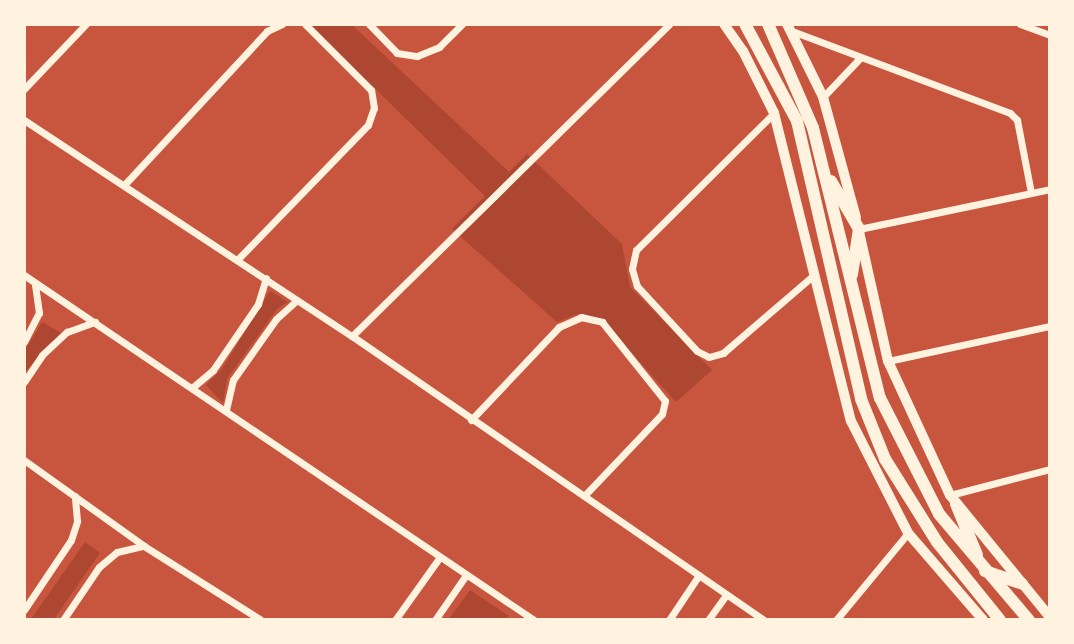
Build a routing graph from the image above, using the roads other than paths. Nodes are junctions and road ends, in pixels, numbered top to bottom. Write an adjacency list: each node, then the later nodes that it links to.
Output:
1 (86, 24): 14 (street)
2 (282, 24): 19 (street)
3 (306, 24): 23 (street)
4 (369, 24): 5 (street)
5 (462, 24)
6 (669, 24): 32 (street)
7 (724, 24): 16 (street)
8 (745, 24): 64 (highway)
9 (768, 24): 18 (highway)
10 (1020, 24): 12 (street)
11 (790, 28): 13 (street); 15 (street)
12 (1049, 35)
13 (859, 59): 15 (street); 21 (street)
14 (24, 89)
15 (823, 97): 22 (street)
16 (774, 113): 24 (street); 24 (street)
17 (24, 120): 19 (street)
18 (823, 169): 22 (highway); 27 (highway)
19 (125, 184): 23 (street)
20 (1049, 189): 21 (street)
21 (1031, 193): 22 (street)
22 (859, 229): 27 (highway); 34 (street)
23 (237, 260): 26 (street)
24 (815, 274): 44 (street)
25 (24, 275): 28 (street)
26 (266, 278): 29 (street); 36 (street)
27 (851, 280): 47 (highway)
28 (35, 283): 30 (street); 33 (street)
29 (297, 300): 32 (street); 37 (street)
30 (95, 322): 35 (street); 36 (street)
31 (1049, 326): 34 (street)
32 (352, 335): 38 (street)
33 (24, 342)
34 (888, 361): 43 (street)
35 (24, 382)
36 (193, 387): 37 (street)
37 (226, 410): 46 (street)
38 (471, 421): 42 (street); 42 (street)
39 (24, 460): 41 (street)
40 (1049, 469): 43 (street)
41 (75, 496): 45 (street); 52 (street)
42 (584, 496): 49 (street)
43 (953, 499): 47 (highway); 50 (street)
44 (908, 533): 62 (street); 63 (street)
45 (144, 546): 54 (street); 55 (street)
46 (440, 556): 48 (street); 56 (street)
47 (983, 571): 50 (highway); 65 (highway)
48 (466, 575): 57 (street); 58 (street)
49 (699, 575): 51 (street); 59 (street)
50 (1022, 584): 53 (street)
51 (726, 595): 60 (street); 61 (street)
52 (24, 610)
53 (1048, 614)
54 (63, 620)
55 (261, 620)
56 (395, 620)
57 (435, 620)
58 (534, 620)
59 (668, 620)
60 (708, 620)
61 (764, 620)
62 (836, 620)
63 (983, 620)
64 (1000, 620)
65 (1029, 620)

